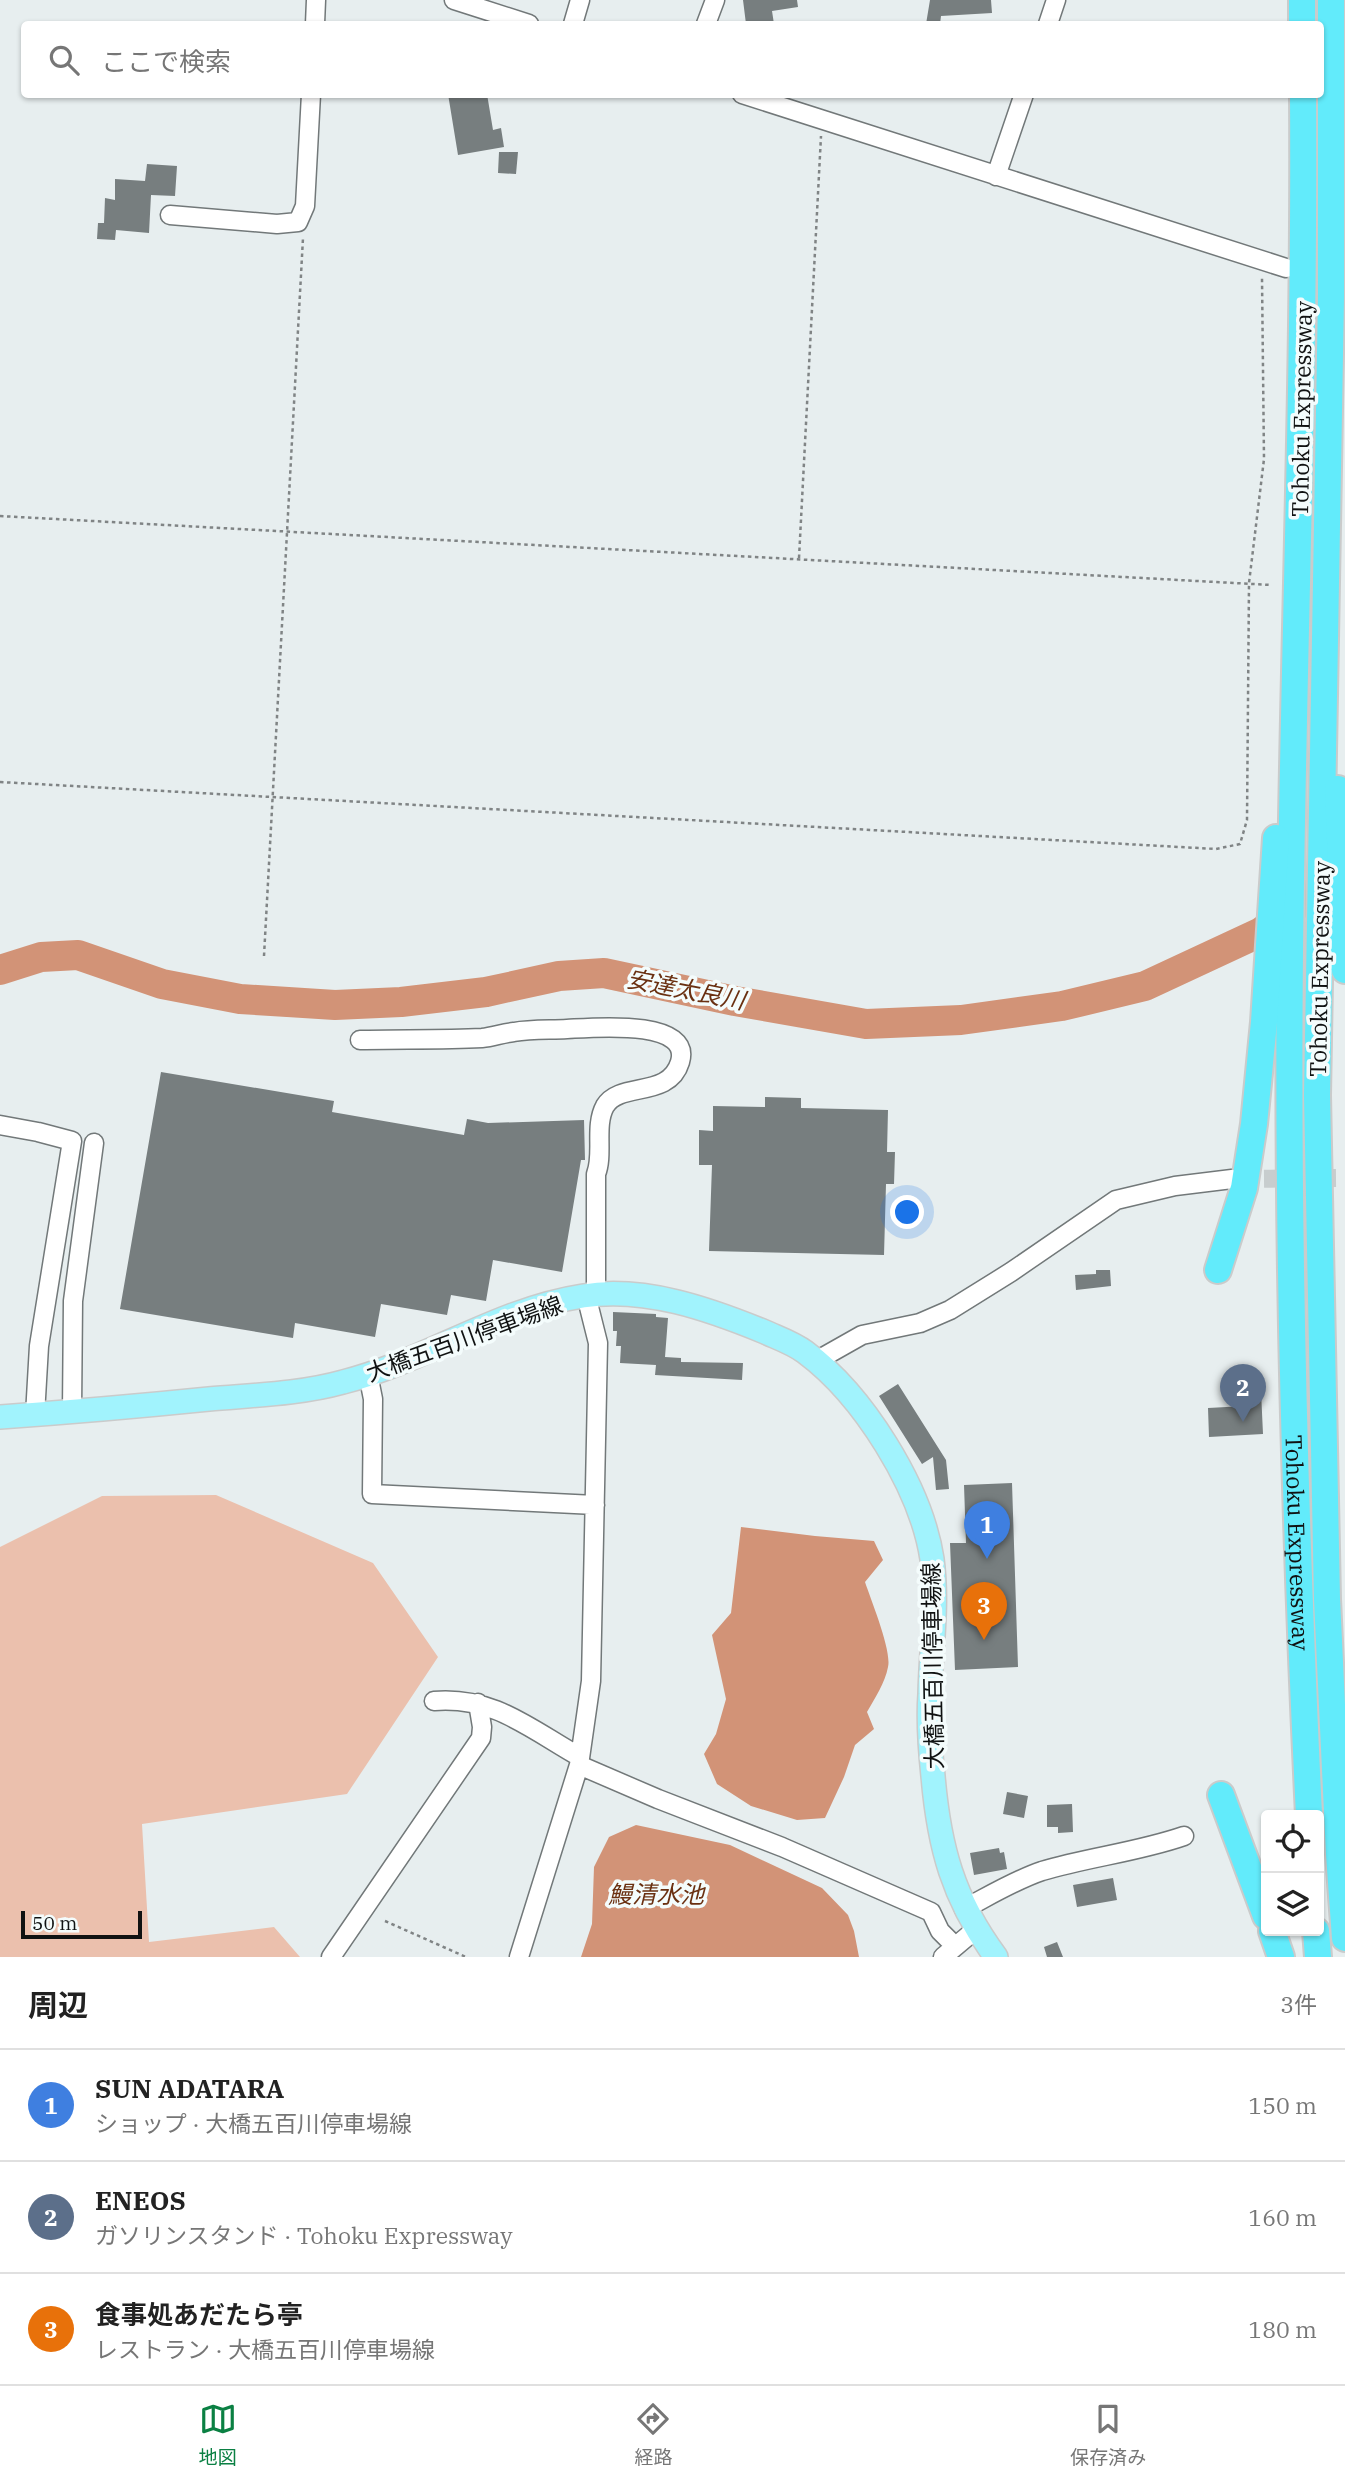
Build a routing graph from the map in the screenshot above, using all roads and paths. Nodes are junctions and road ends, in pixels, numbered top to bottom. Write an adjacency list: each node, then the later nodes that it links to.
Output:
1 (316, 0): 8 (street)
2 (454, 0): 9 (street)
3 (580, 0): 10 (street)
4 (715, 0): 11 (street)
5 (1056, 0): 12 (street)
6 (1302, 0): 13 (highway)
7 (1331, 0): 31 (highway, Tohoku Expressway)
8 (315, 21)
9 (520, 21)
10 (574, 21)
11 (707, 21)
12 (1049, 21)
13 (1302, 21)
14 (311, 98): 21 (street)
15 (755, 98): 18 (street)
16 (1023, 98): 19 (street)
17 (1303, 98): 32 (highway, Tohoku Expressway)
18 (822, 119): 19 (street); 26 (path)
19 (996, 176): 22 (street)
20 (170, 215): 21 (street)
21 (298, 222): 25 (path)
22 (1262, 260): 23 (street); 27 (path)
23 (1286, 268)
24 (0, 516): 25 (path)
25 (286, 531): 26 (path); 30 (path)
26 (799, 558): 27 (path)
27 (1249, 583): 28 (path); 30 (path)
28 (1271, 585)
29 (0, 782): 30 (path)
30 (273, 796): 33 (path)
31 (1332, 932): 34 (highway); 59 (highway, Tohoku Expressway)
32 (1279, 955): 39 (highway); 51 (highway, Tohoku Expressway)
33 (264, 956)
34 (1345, 970)
35 (360, 1040): 40 (street)
36 (0, 1125): 44 (street)
37 (94, 1143): 43 (street)
38 (1232, 1179): 41 (street)
39 (1218, 1270)
40 (591, 1295): 41 (main road, 大橋五百川停車場線); 42 (main road, 大橋五百川停車場線); 46 (street)
41 (816, 1360): 54 (main road, 大橋五百川停車場線)
42 (368, 1374): 43 (main road, 大橋五百川停車場線); 46 (street)
43 (72, 1411): 44 (main road, 大橋五百川停車場線)
44 (35, 1415): 45 (main road, 大橋五百川停車場線)
45 (0, 1417)
46 (595, 1505): 49 (street)
47 (434, 1701): 48 (street)
48 (478, 1703): 49 (street); 61 (street)
49 (579, 1761): 60 (street); 63 (street)
50 (1221, 1795): 53 (highway)
51 (1310, 1810)
52 (1184, 1836): 54 (street)
53 (1261, 1903)
54 (964, 1909): 56 (main road, 大橋五百川停車場線)
55 (385, 1921): 62 (path)
56 (975, 1930): 60 (street); 64 (main road, 大橋五百川停車場線)
57 (1274, 1936): 65 (highway)
58 (1316, 1936): 66 (highway)
59 (1345, 1938)
60 (949, 1951)
61 (331, 1957)
62 (466, 1957)
63 (519, 1957)
64 (996, 1957)
65 (1281, 1957)
66 (1318, 1957)

